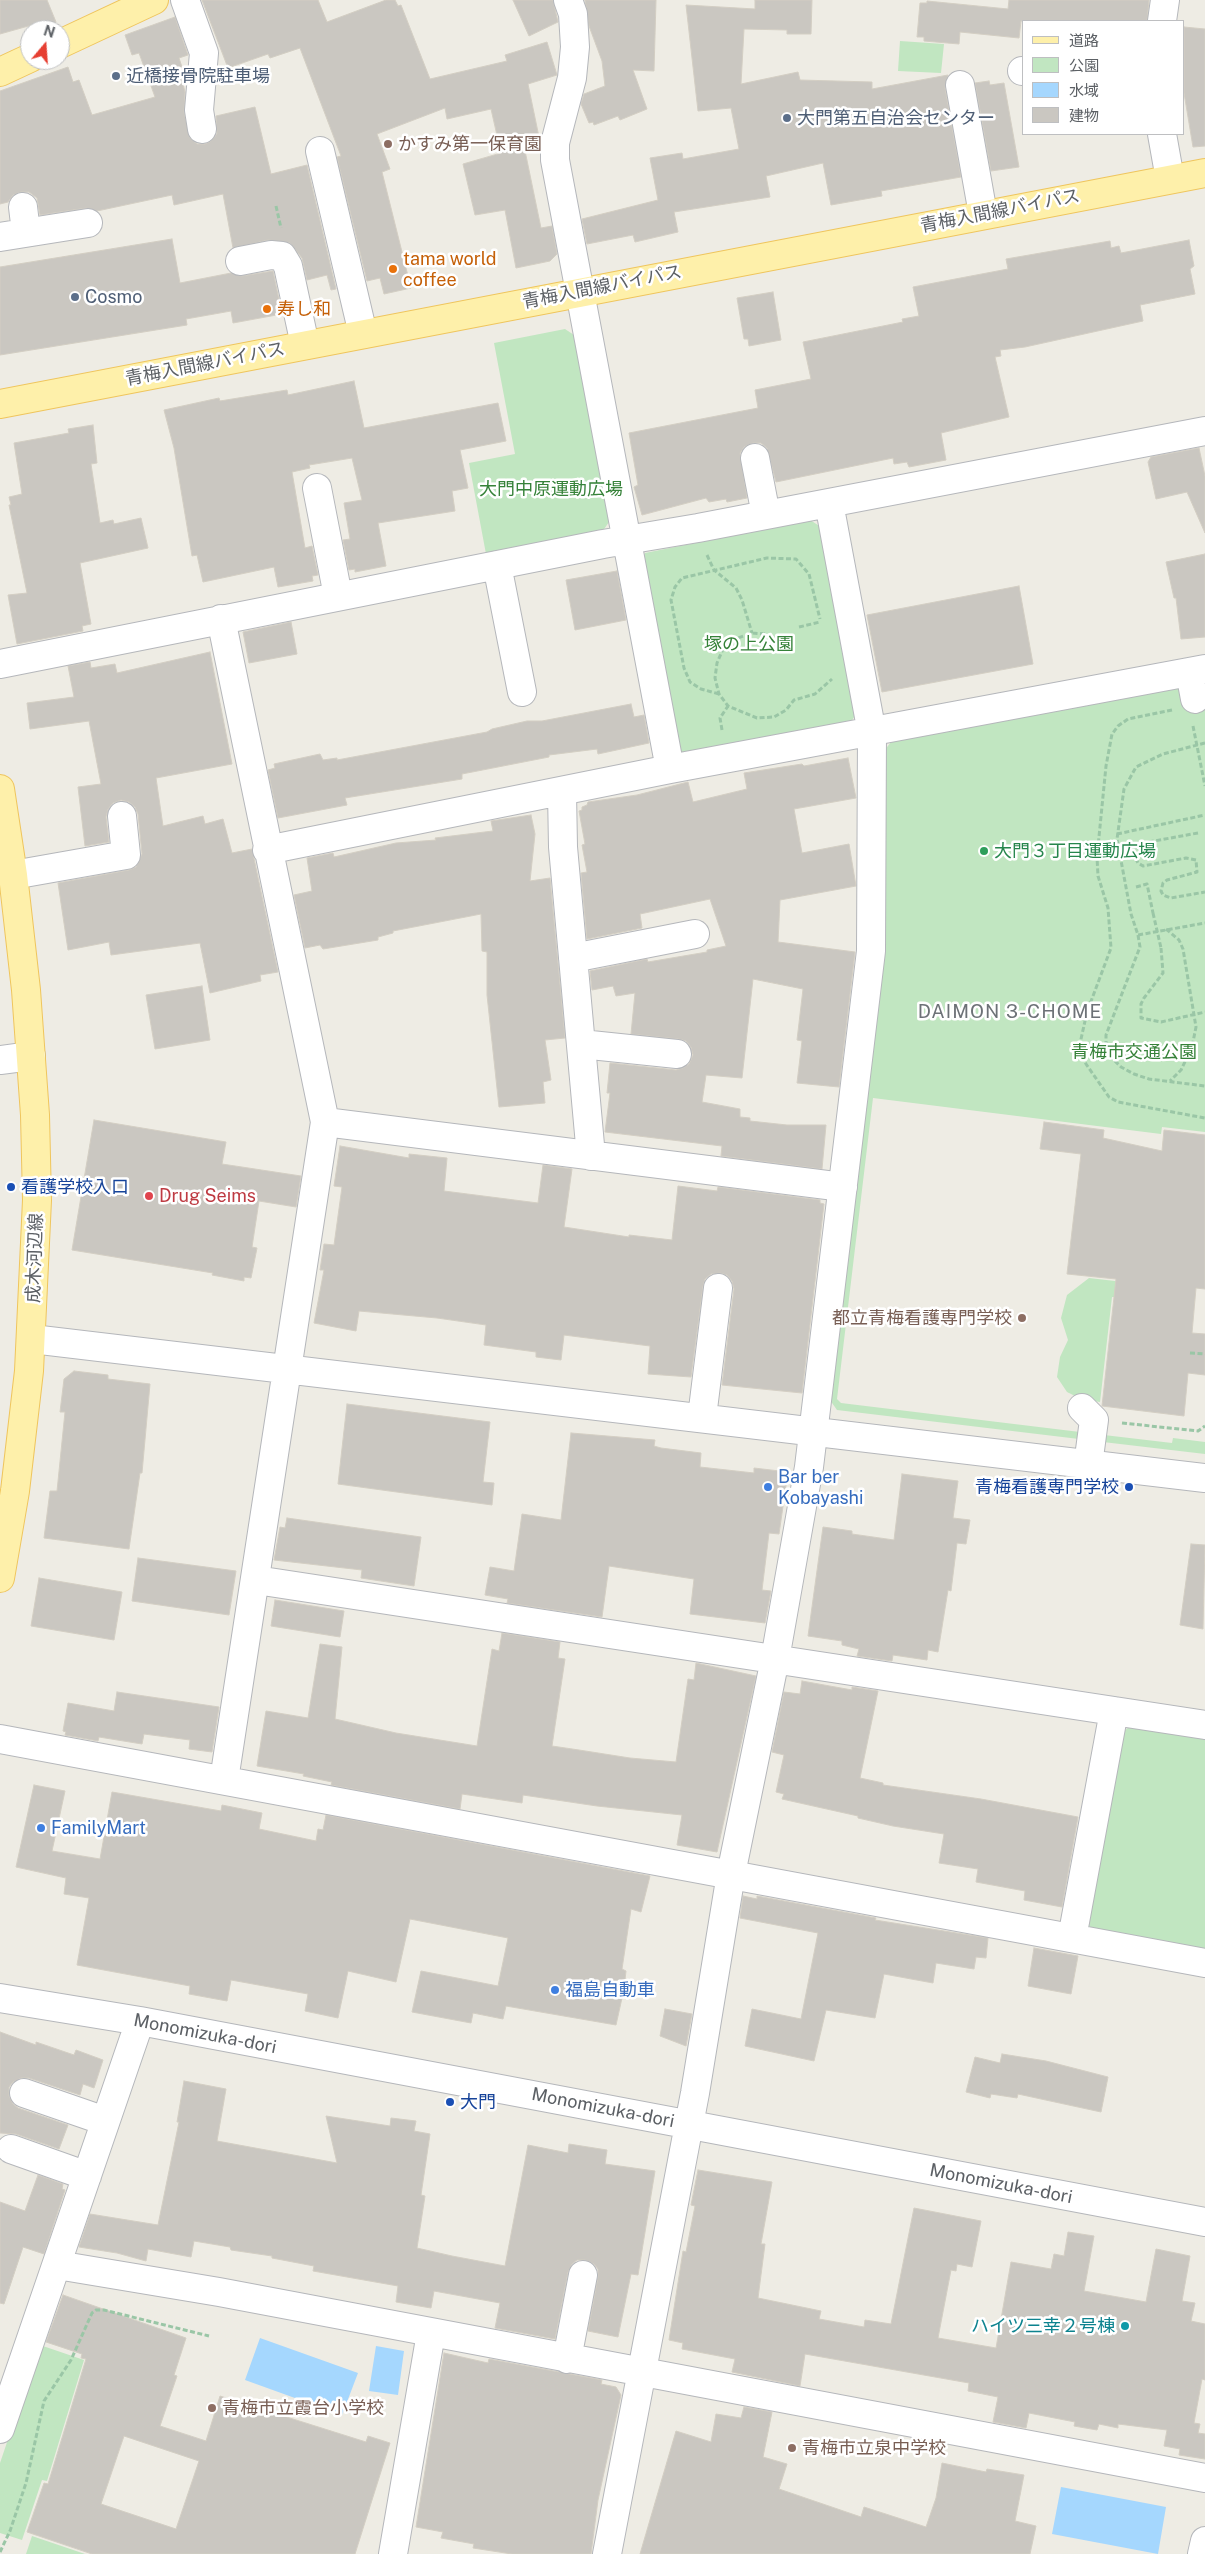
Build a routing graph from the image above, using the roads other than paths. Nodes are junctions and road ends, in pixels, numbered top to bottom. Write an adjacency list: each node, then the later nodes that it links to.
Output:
1 (154, 0): 6 (main road)
2 (185, 0): 10 (street)
3 (568, 0): 19 (street)
4 (1165, 0): 5 (street)
5 (1162, 20)
6 (70, 39)
7 (20, 63): 8 (main road)
8 (0, 72)
9 (960, 85): 15 (street)
10 (202, 129)
11 (1162, 135): 14 (street)
12 (320, 151): 20 (street)
13 (1205, 173): 14 (main road, 青梅入間線バイパス)
14 (1170, 179): 15 (main road, 青梅入間線バイパス)
15 (983, 214): 19 (main road, 青梅入間線バイパス)
16 (88, 223): 17 (street)
17 (16, 225)
18 (240, 261): 21 (street)
19 (580, 292): 20 (main road, 青梅入間線バイパス); 28 (street)
20 (363, 334): 21 (main road, 青梅入間線バイパス)
21 (305, 345): 22 (main road, 青梅入間線バイパス)
22 (0, 404)
23 (1205, 431): 26 (street)
24 (755, 458): 27 (street)
25 (317, 488): 30 (street)
26 (829, 504): 27 (street); 36 (street)
27 (766, 515): 28 (street)
28 (626, 541): 29 (street); 37 (street)
29 (497, 564): 30 (street); 34 (street)
30 (338, 596): 31 (street)
31 (221, 619): 32 (street); 41 (street)
32 (0, 664)
33 (1197, 671): 35 (street); 36 (street)
34 (522, 692)
35 (1192, 703)
36 (872, 732): 37 (street); 51 (street)
37 (670, 769): 39 (street)
38 (0, 789): 42 (main road, 成木河辺線)
39 (562, 792): 41 (street); 44 (street)
40 (122, 816): 42 (street)
41 (267, 850): 49 (street)
42 (13, 875): 47 (main road, 成木河辺線)
43 (695, 934): 44 (street)
44 (573, 958): 45 (street)
45 (580, 1044): 46 (street); 50 (street)
46 (677, 1054)
47 (31, 1056): 48 (street); 53 (main road, 成木河辺線)
48 (0, 1060)
49 (325, 1122): 50 (street); 54 (street)
50 (591, 1156): 51 (street)
51 (843, 1187): 57 (street)
52 (718, 1288): 56 (street)
53 (32, 1339): 54 (street); 60 (main road, 成木河辺線)
54 (288, 1368): 56 (street); 62 (street)
55 (1088, 1414): 58 (street)
56 (702, 1417): 57 (street)
57 (814, 1431): 58 (street); 63 (street)
58 (1088, 1465): 59 (street)
59 (1205, 1478)
60 (8, 1490): 61 (main road, 成木河辺線)
61 (0, 1578)
62 (256, 1580): 63 (street); 67 (street)
63 (775, 1659): 64 (street); 68 (street)
64 (1114, 1711): 65 (street); 69 (street)
65 (1205, 1726)
66 (0, 1739): 67 (street)
67 (224, 1780): 68 (street)
68 (731, 1874): 69 (street); 75 (street)
69 (1072, 1938): 70 (street)
70 (1205, 1964)
71 (0, 1998): 72 (street, Monomizuka-dori)
72 (140, 2021): 74 (street); 75 (street, Monomizuka-dori)
73 (24, 2093): 74 (street)
74 (105, 2121): 77 (street)
75 (689, 2125): 78 (street, Monomizuka-dori); 83 (street)
76 (11, 2149): 77 (street)
77 (87, 2176): 79 (street)
78 (1205, 2222)
79 (57, 2265): 81 (street); 84 (street)
80 (583, 2275): 82 (street)
81 (431, 2334): 82 (street); 87 (street)
82 (567, 2359): 83 (street)
83 (643, 2373): 85 (street); 88 (street)
84 (0, 2429)
85 (1205, 2478)
86 (1205, 2540): 89 (street)
87 (393, 2554)
88 (607, 2554)
89 (1202, 2554)

